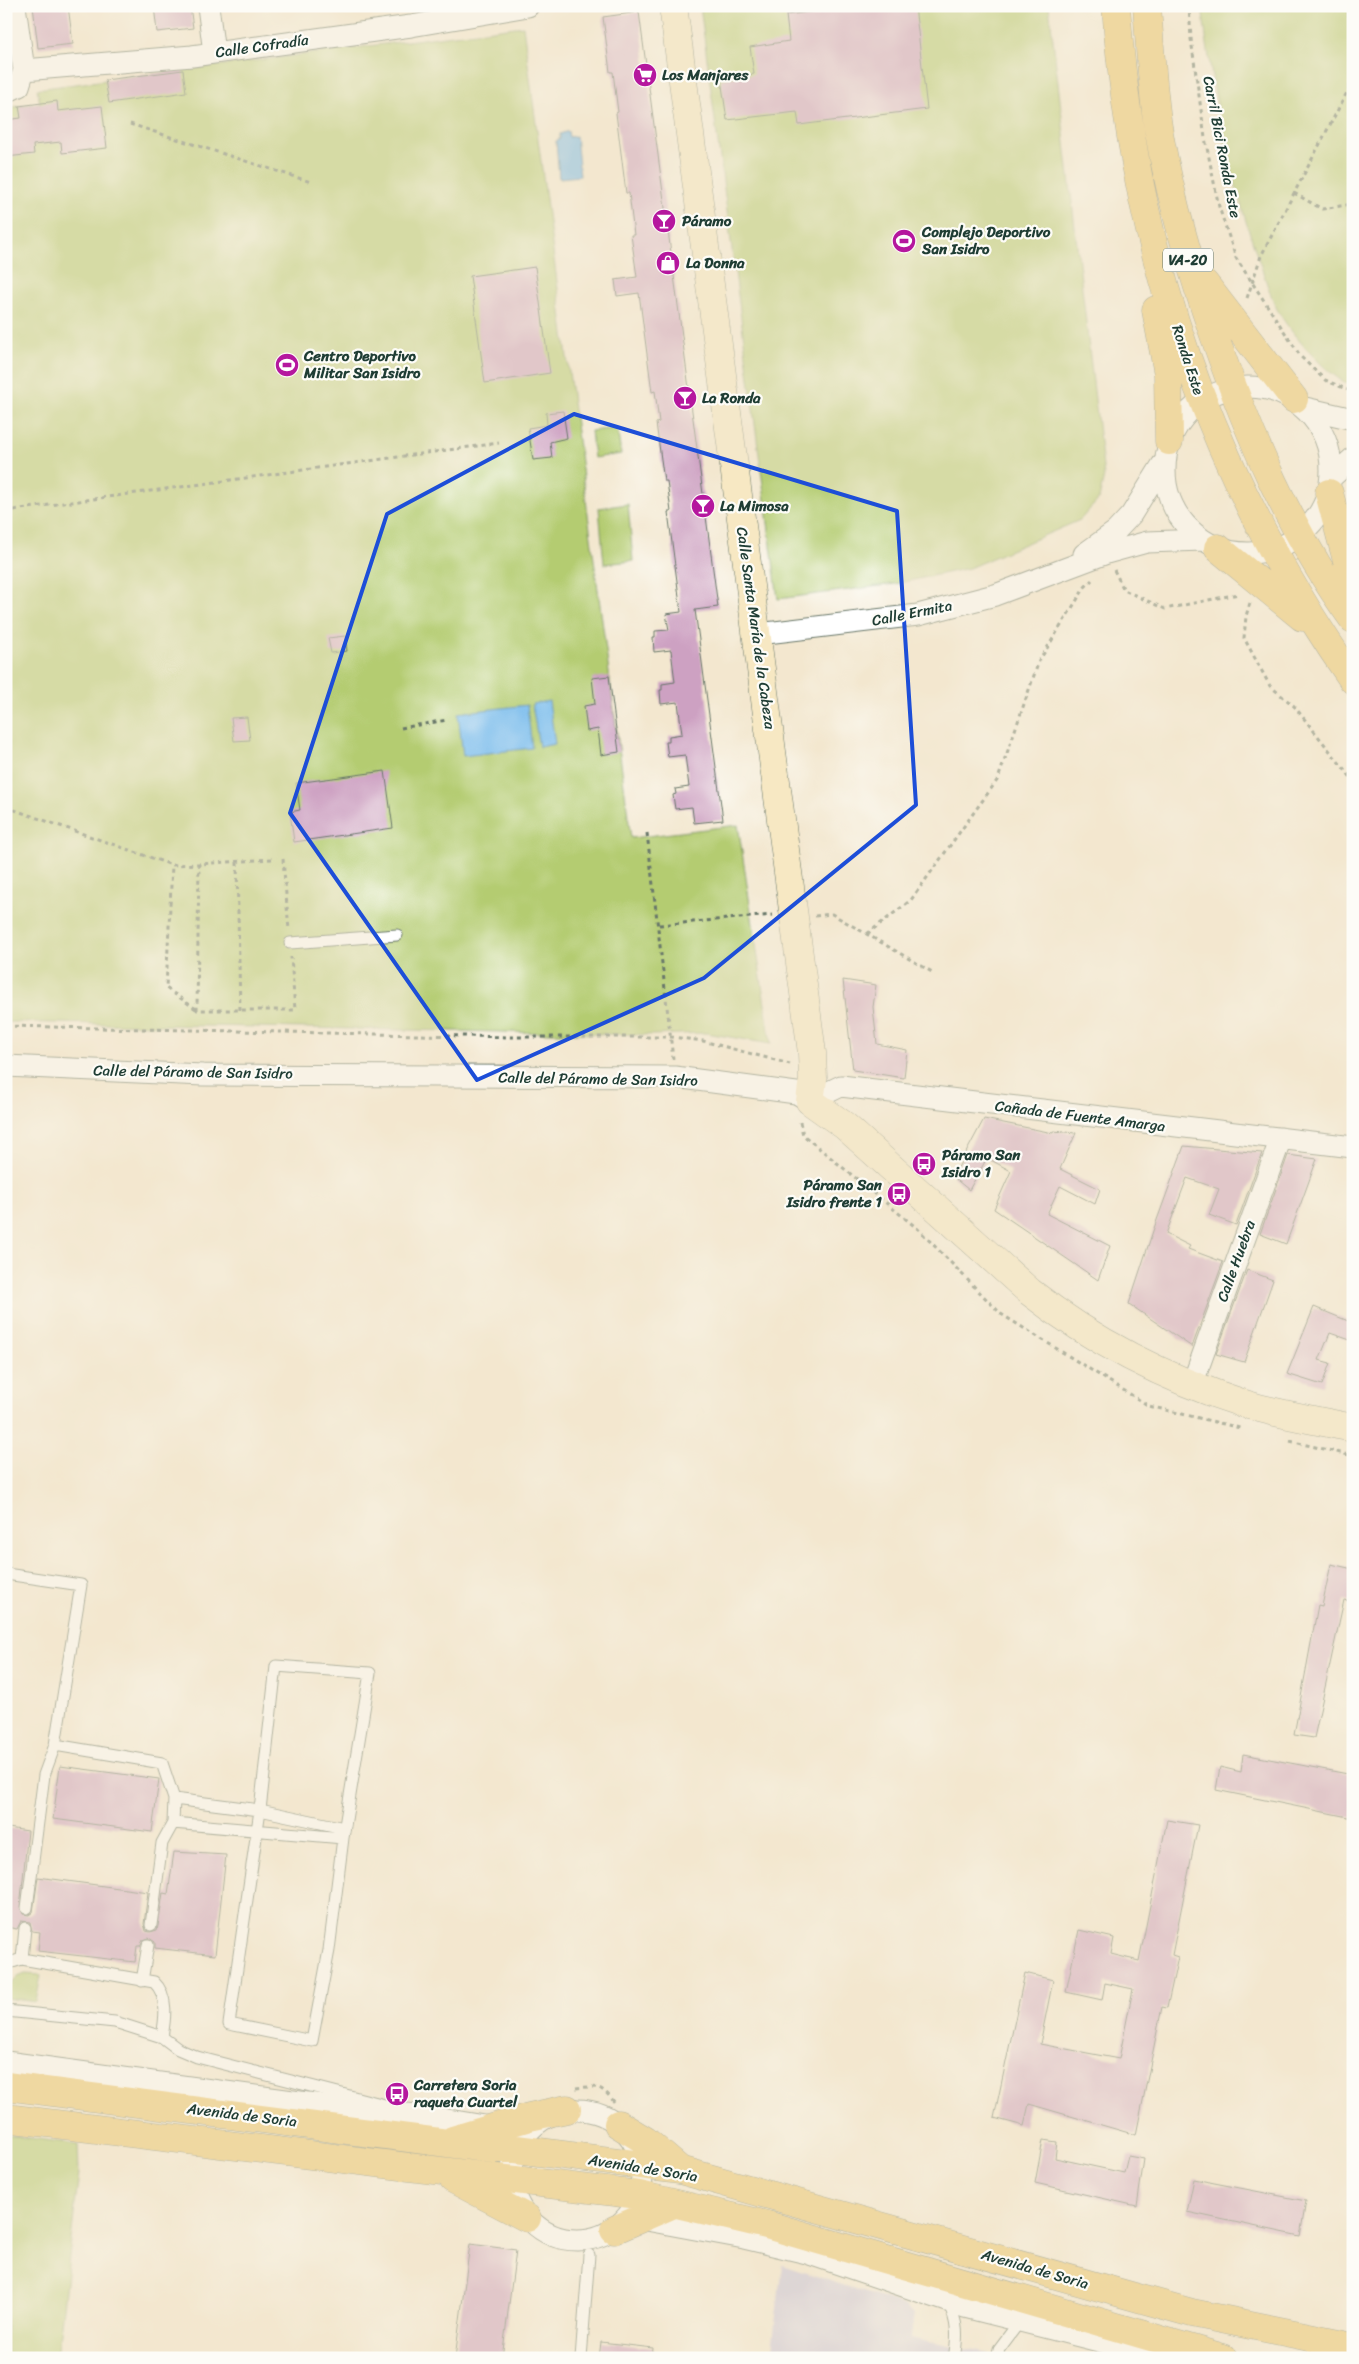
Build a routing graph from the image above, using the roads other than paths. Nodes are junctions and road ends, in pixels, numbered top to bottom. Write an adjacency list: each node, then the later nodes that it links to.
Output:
1 (15, 6): 9 (street)
2 (208, 6): 8 (street)
3 (528, 6): 7 (street, Calle Cofradía)
4 (673, 6): 27 (street, Calle Santa María de la Cabeza)
5 (1116, 6): 12 (main road, Ronda Este / VA-20)
6 (1147, 6): 11 (main road, VA-20)
7 (410, 16): 8 (street, Calle Cofradía)
8 (214, 53): 9 (street, Calle Cofradía)
9 (24, 70): 10 (street)
10 (6, 92)
11 (1187, 258): 13 (main road, VA-20); 15 (main road)
12 (1160, 277): 14 (main road, Ronda Este / VA-20); 17 (main road)
13 (1233, 389): 14 (street); 15 (street); 20 (main road, VA-20)
14 (1202, 401): 17 (street, Calle Ermita); 22 (main road, Ronda Este / VA-20)
15 (1300, 404): 16 (street); 19 (street)
16 (1353, 419)
17 (1165, 453): 21 (street); 23 (street, Calle Ermita)
18 (1353, 458): 19 (street)
19 (1331, 484): 20 (street); 24 (main road)
20 (1301, 535): 22 (street); 25 (main road, VA-20)
21 (1210, 544): 22 (street); 23 (street, Calle Ermita); 26 (main road)
22 (1272, 550): 26 (main road, Ronda Este / VA-20)
23 (1061, 570): 27 (street, Calle Ermita)
24 (1353, 583)
25 (1351, 611)
26 (1318, 630): 28 (main road, Ronda Este / VA-20)
27 (758, 634): 32 (street, Calle Santa María de la Cabeza)
28 (1353, 680)
29 (397, 935): 30 (lane)
30 (290, 943)
31 (6, 1066): 32 (street, Calle del Páramo de San Isidro)
32 (810, 1101): 33 (street, Cañada de Fuente Amarga); 35 (street, Calle del Páramo de San Isidro)
33 (1281, 1138): 34 (street, Cañada de Fuente Amarga); 35 (street, Calle Huebra)
34 (1353, 1147)
35 (1192, 1385): 36 (street, Calle del Páramo de San Isidro)
36 (1353, 1428)
37 (6, 1574): 38 (lane)
38 (55, 1745): 39 (lane); 44 (lane)
39 (174, 1798): 40 (lane); 41 (lane)
40 (260, 1810): 42 (lane); 43 (lane); 43 (lane)
41 (173, 1823): 42 (lane); 45 (lane)
42 (257, 1830): 43 (lane); 43 (lane)
43 (344, 1833)
44 (27, 1908)
45 (151, 1925)
46 (25, 1928): 48 (lane)
47 (148, 1945): 50 (lane)
48 (22, 1959): 49 (lane); 50 (lane)
49 (6, 1964)
50 (142, 1981): 52 (lane)
51 (6, 2011): 52 (lane)
52 (162, 2037): 56 (lane)
53 (6, 2062): 56 (street, Avenida de Soria)
54 (6, 2086): 60 (main road, Avenida de Soria)
55 (567, 2109): 58 (street); 59 (main road); 61 (street)
56 (418, 2115): 59 (street, Avenida de Soria)
57 (6, 2118): 63 (main road, Avenida de Soria)
58 (618, 2124): 62 (street); 64 (main road)
59 (494, 2127): 60 (main road)
60 (447, 2142): 61 (main road, Avenida de Soria)
61 (516, 2150): 62 (main road, Avenida de Soria); 65 (street)
62 (643, 2167): 64 (main road, Avenida de Soria); 66 (street)
63 (428, 2170): 65 (main road, Avenida de Soria); 67 (main road)
64 (680, 2170): 72 (main road, Avenida de Soria)
65 (512, 2180): 66 (main road, Avenida de Soria); 67 (street)
66 (640, 2207): 68 (main road); 70 (street, Avenida de Soria); 77 (main road, Avenida de Soria)
67 (527, 2218): 68 (street)
68 (614, 2230)
69 (589, 2255): 73 (lane)
70 (948, 2301): 71 (street, Avenida de Soria); 74 (lane)
71 (1020, 2321): 75 (lane); 76 (street, Avenida de Soria)
72 (1353, 2346)
73 (581, 2358)
74 (954, 2358)
75 (996, 2358)
76 (1166, 2358)
77 (1223, 2358)

